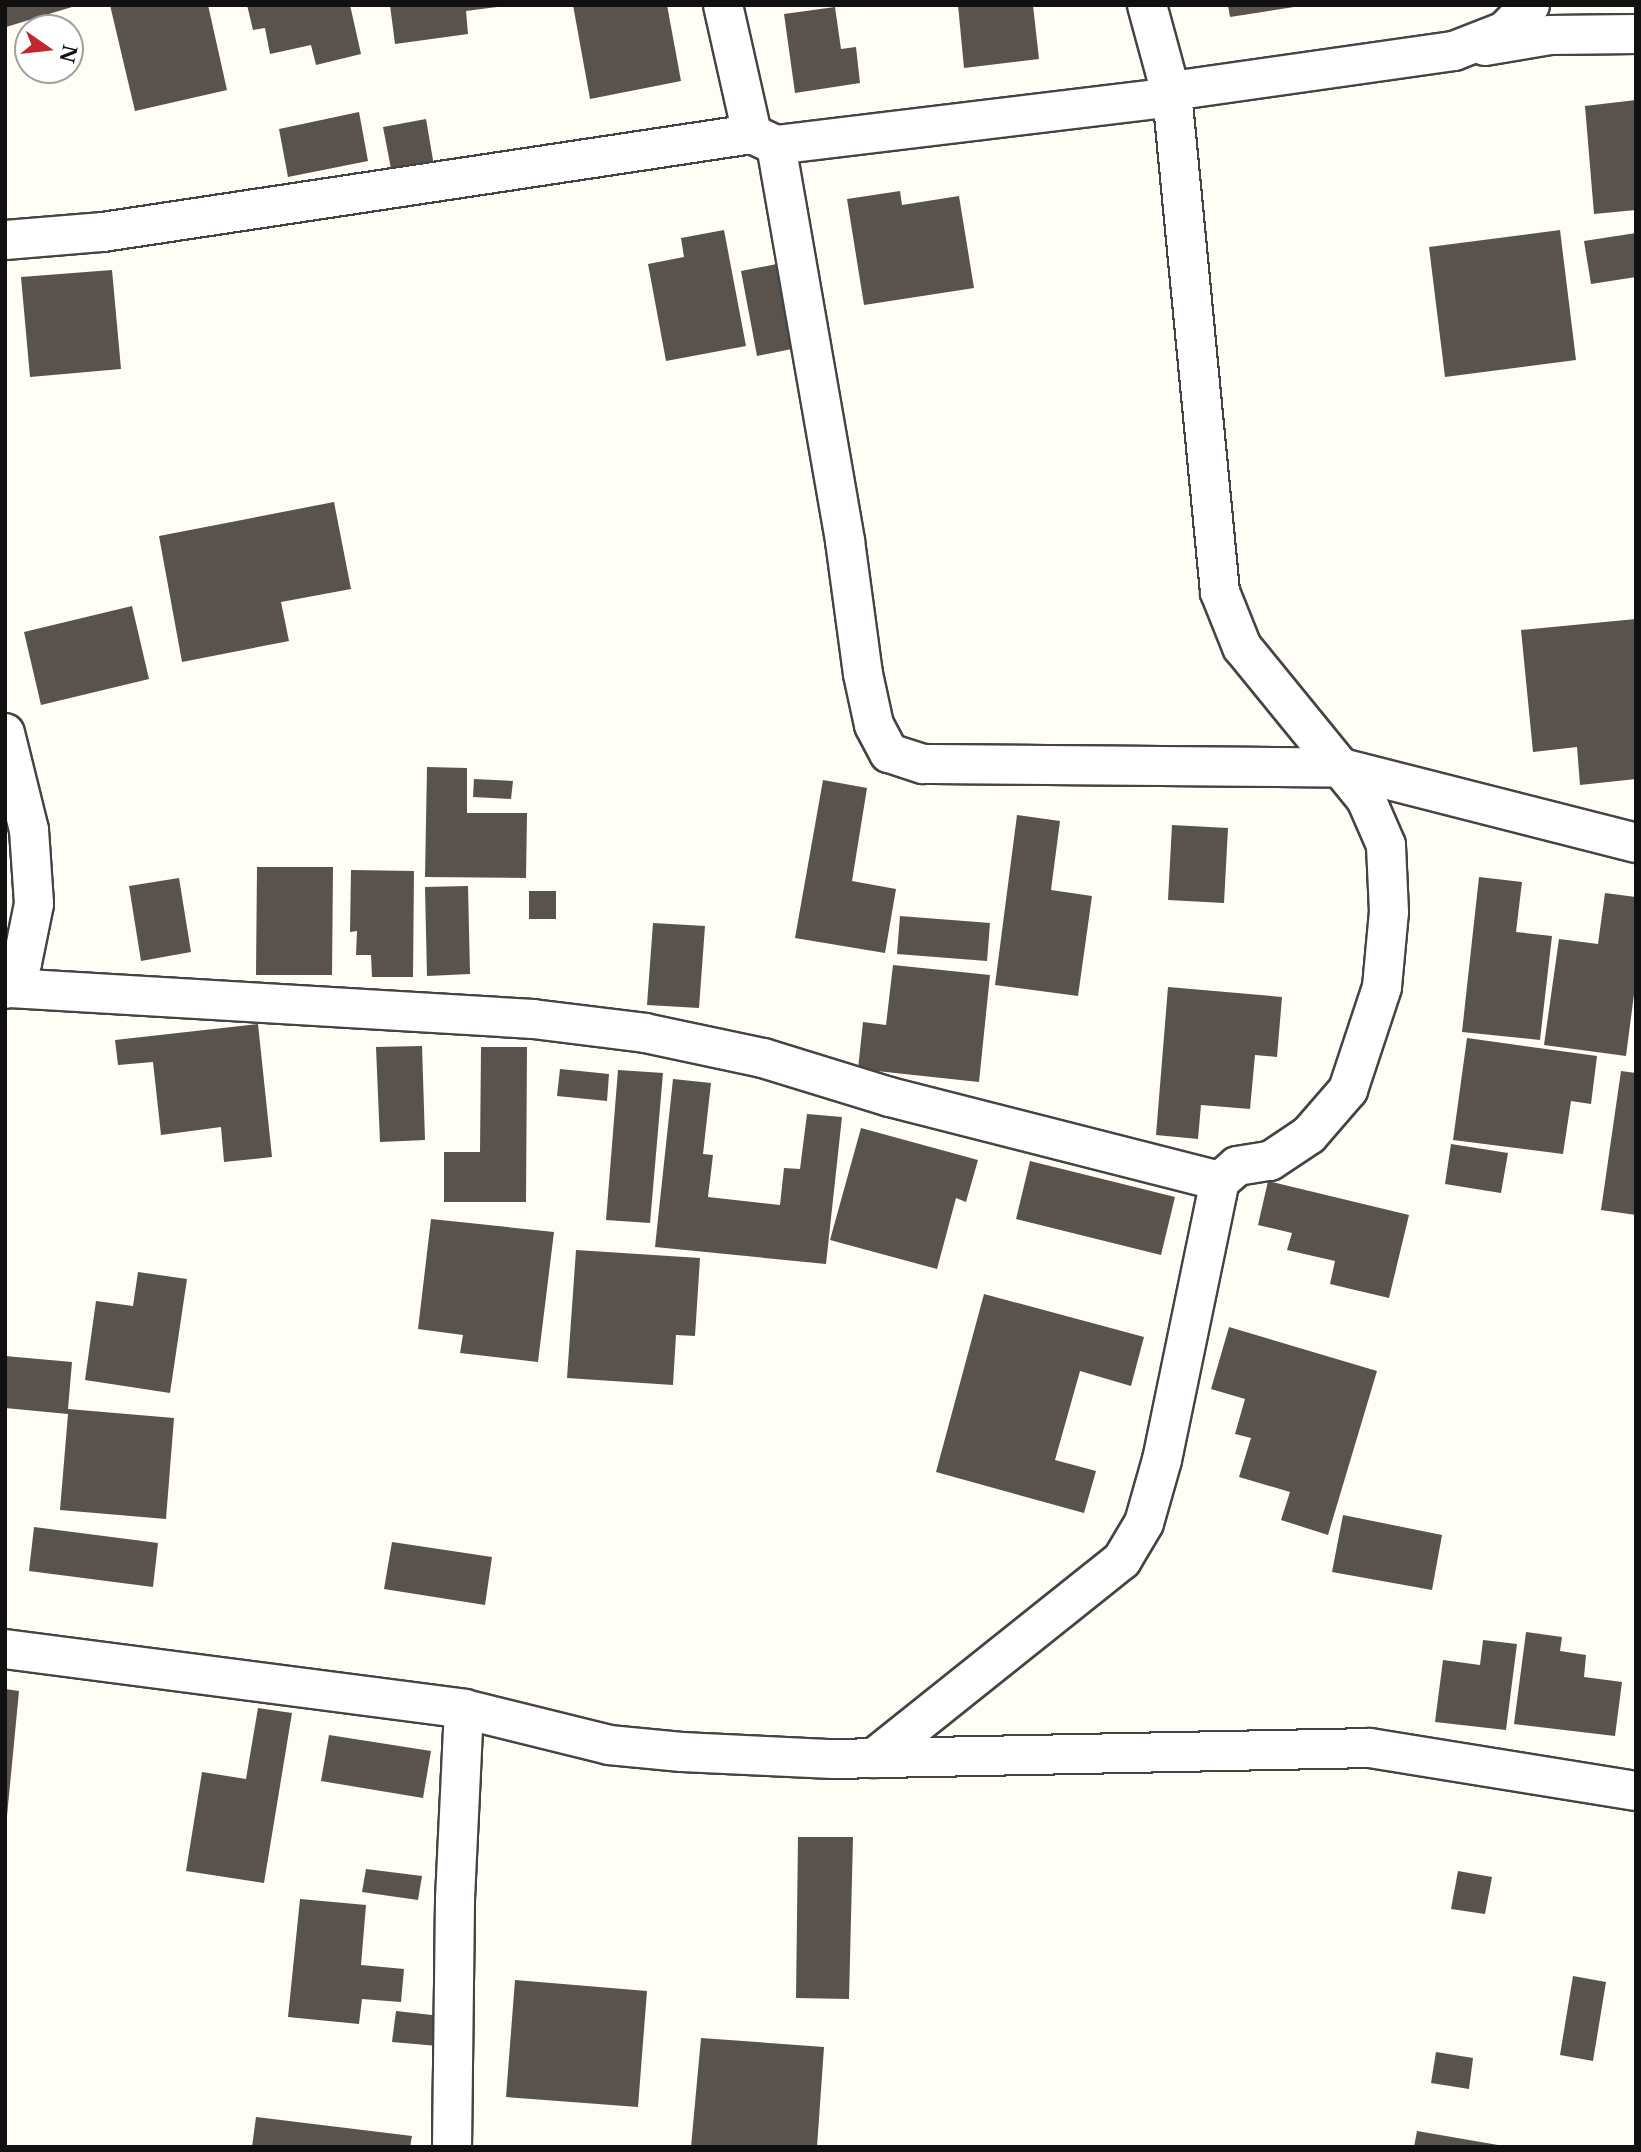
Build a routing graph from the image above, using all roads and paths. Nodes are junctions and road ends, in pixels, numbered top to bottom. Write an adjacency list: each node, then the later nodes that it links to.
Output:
1 (723, 5): 7 (street)
2 (1147, 5): 6 (street)
3 (1530, 5): 5 (street)
4 (1636, 34): 5 (street)
5 (1454, 51): 6 (street)
6 (1172, 97): 7 (street); 10 (street)
7 (764, 140): 8 (street); 10 (street)
8 (5, 240)
9 (5, 733): 12 (street)
10 (1342, 768): 11 (street); 13 (street)
11 (1636, 843)
12 (8, 988): 13 (street)
13 (1220, 1181): 16 (street)
14 (5, 1648): 15 (street)
15 (464, 1709): 16 (street); 18 (street)
16 (874, 1758): 17 (street)
17 (1636, 1791)
18 (452, 2147)

